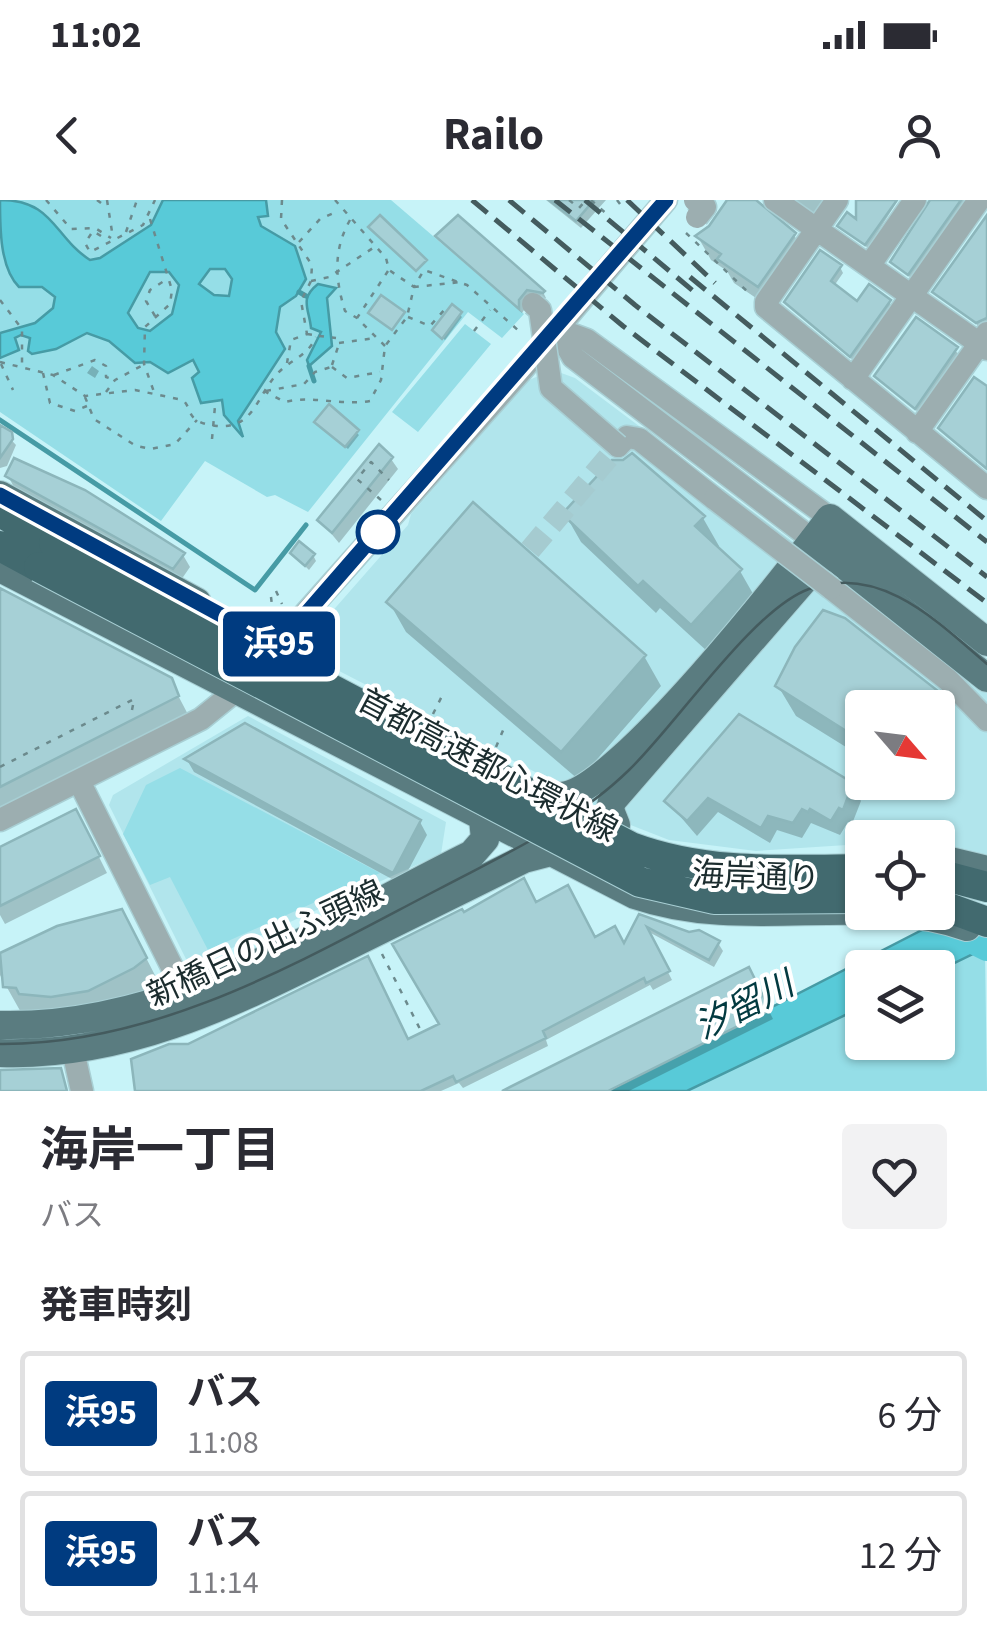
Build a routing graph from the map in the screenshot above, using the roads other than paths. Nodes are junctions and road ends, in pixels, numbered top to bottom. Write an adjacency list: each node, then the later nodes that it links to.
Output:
1 (666, 200): 10 (street)
2 (775, 200): 6 (street)
3 (837, 200): 6 (street)
4 (916, 200): 7 (street)
5 (979, 200): 8 (street)
6 (816, 230): 7 (street); 12 (street)
7 (869, 266): 8 (street)
8 (911, 296): 11 (street); 12 (street)
9 (533, 304): 26 (street, bridge)
10 (557, 329): 17 (street); 23 (street)
11 (984, 342): 13 (street)
12 (853, 379): 13 (street)
13 (917, 432): 14 (street)
14 (985, 482)
15 (0, 495): 19 (main road, 海岸通り)
16 (0, 514): 20 (highway, 首都高速都心環状線)
17 (824, 536): 22 (main road); 24 (main road); 29 (main road); 32 (main road)
18 (0, 547): 20 (highway, 首都高速都心環状線)
19 (104, 552): 23 (main road, 海岸通り); 25 (main road)
20 (46, 555): 36 (highway, 首都高速都心環状線, bridge); 40 (highway, 首都高速都心環状線, bridge)
21 (0, 568): 25 (main road, 海岸通り)
22 (987, 642)
23 (278, 646): 25 (street); 28 (main road); 29 (main road, 海岸通り)
24 (987, 678)
25 (238, 689): 27 (street); 28 (main road, 海岸通り)
26 (987, 720)
27 (79, 782): 31 (street); 44 (street)
28 (418, 785): 30 (main road, 海岸通り)
29 (560, 796): 32 (main road, 海岸通り)
30 (483, 819): 33 (main road, 海岸通り); 44 (main road, 新橋日の出ふ頭線)
31 (0, 820)
32 (616, 825): 34 (main road, 海岸通り)
33 (547, 853): 43 (main road, 海岸通り); 46 (main road, 新橋日の出ふ頭線)
34 (845, 855)
35 (955, 862): 37 (main road)
36 (845, 869)
37 (987, 870)
38 (955, 879): 39 (highway)
39 (987, 887)
40 (845, 898)
41 (955, 910): 42 (highway)
42 (987, 922)
43 (987, 935)
44 (186, 994): 45 (main road, 新橋日の出ふ頭線)
45 (0, 1025)
46 (0, 1053)
47 (74, 1055): 48 (street)
48 (82, 1091)

